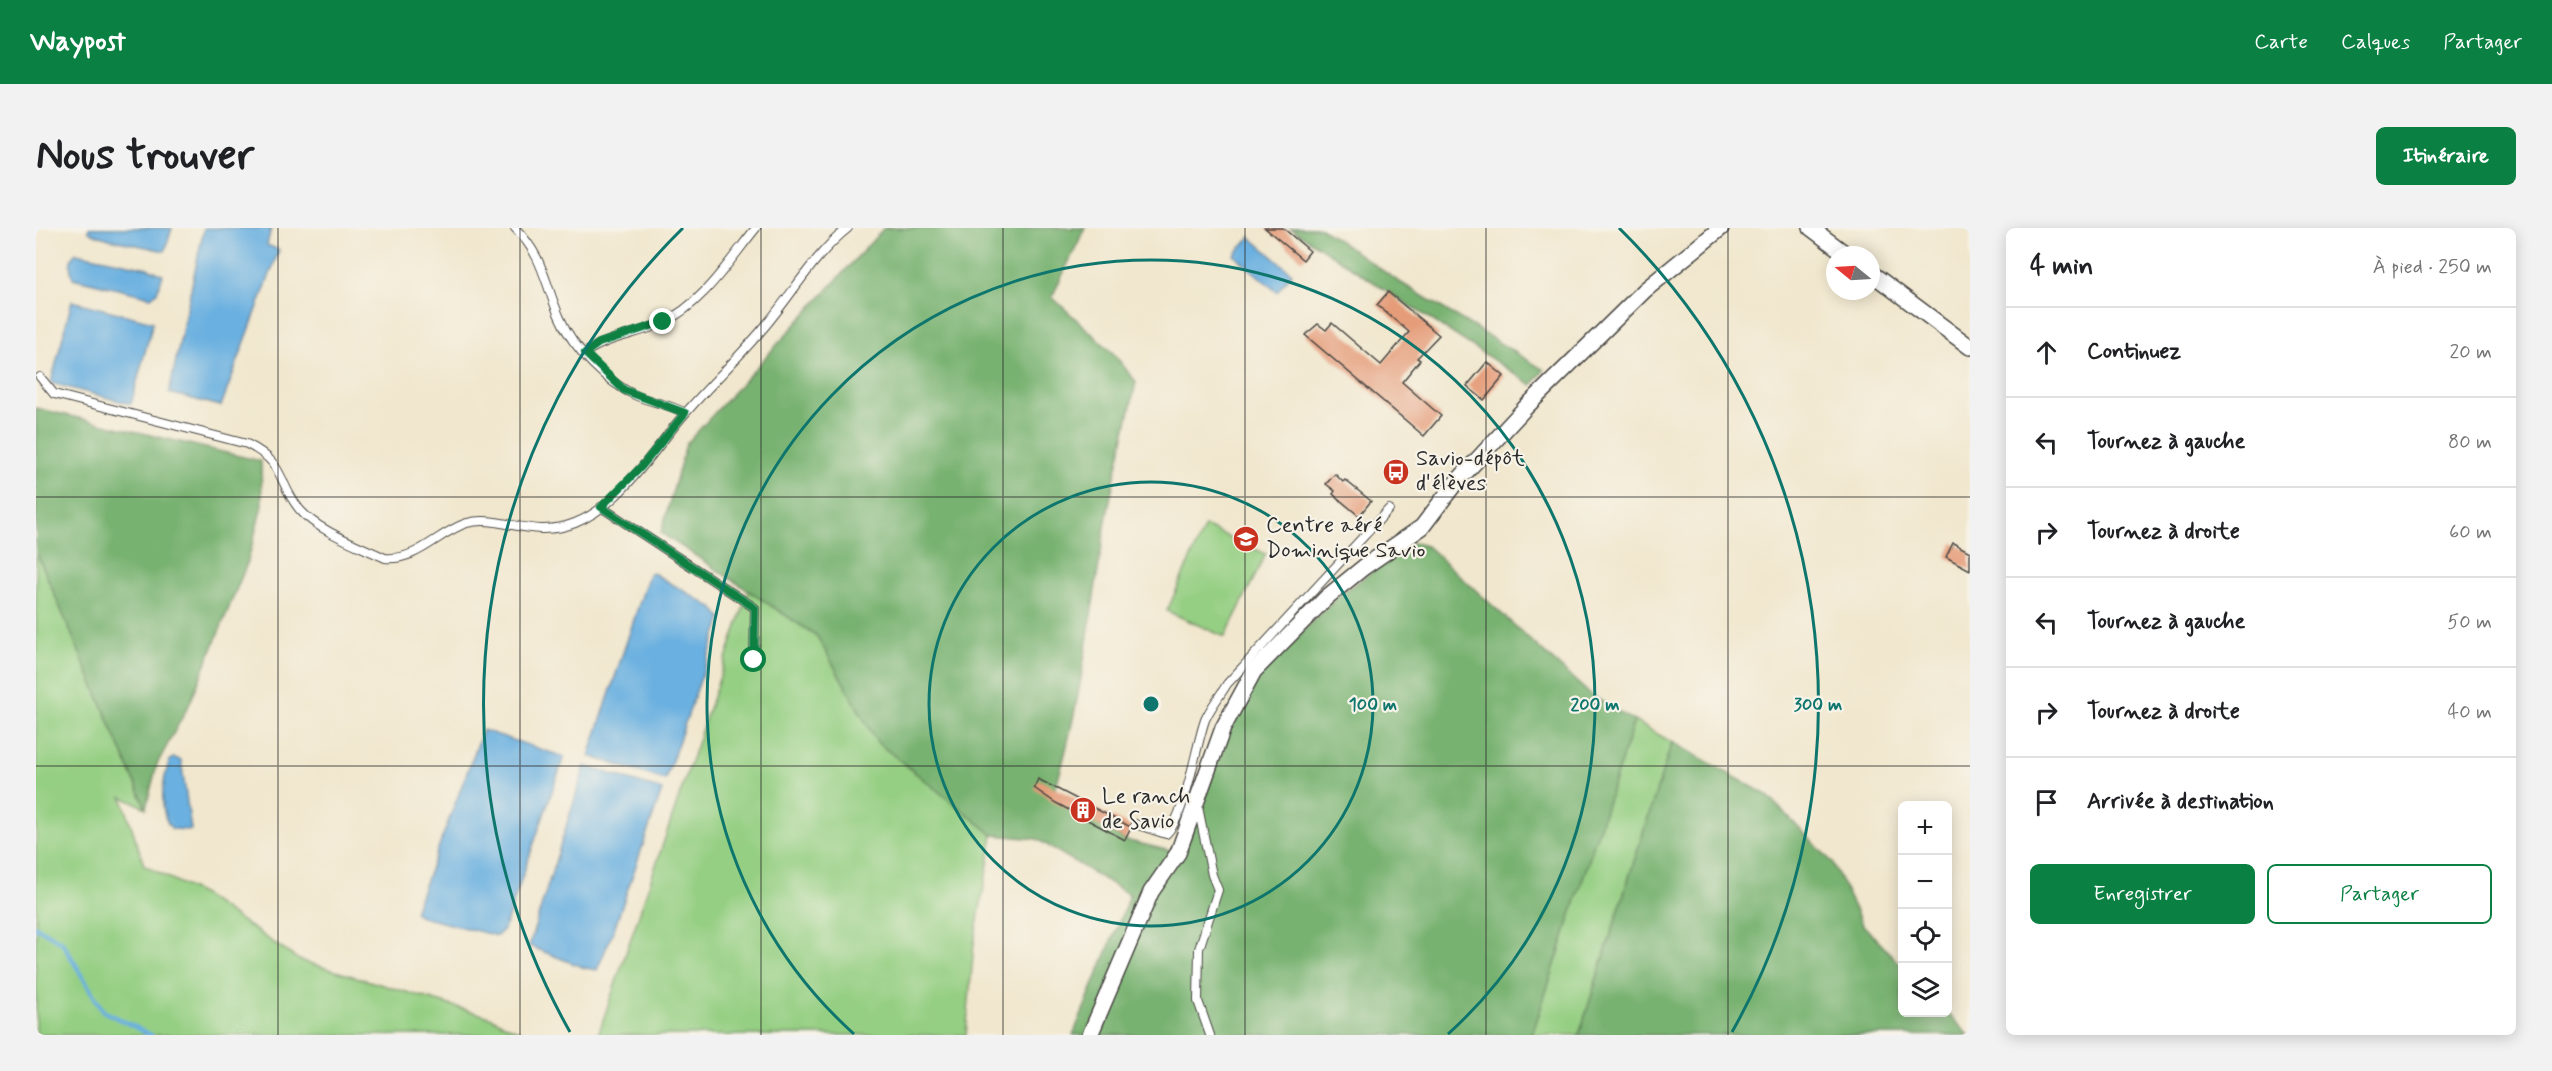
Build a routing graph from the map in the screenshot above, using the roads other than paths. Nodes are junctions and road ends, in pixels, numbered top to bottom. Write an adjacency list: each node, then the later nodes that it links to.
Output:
1 (515, 228): 9 (lane)
2 (756, 228): 9 (lane)
3 (848, 228): 11 (lane)
4 (1720, 228): 15 (street)
5 (1811, 228): 6 (street)
6 (1835, 246)
7 (1880, 280): 8 (street)
8 (1970, 347)
9 (585, 353): 11 (lane)
10 (40, 377): 12 (lane)
11 (685, 413): 12 (lane)
12 (601, 507): 14 (lane)
13 (1389, 509): 16 (lane)
14 (754, 660)
15 (1197, 800): 17 (street); 18 (lane)
16 (1134, 824)
17 (1090, 1035)
18 (1210, 1035)

